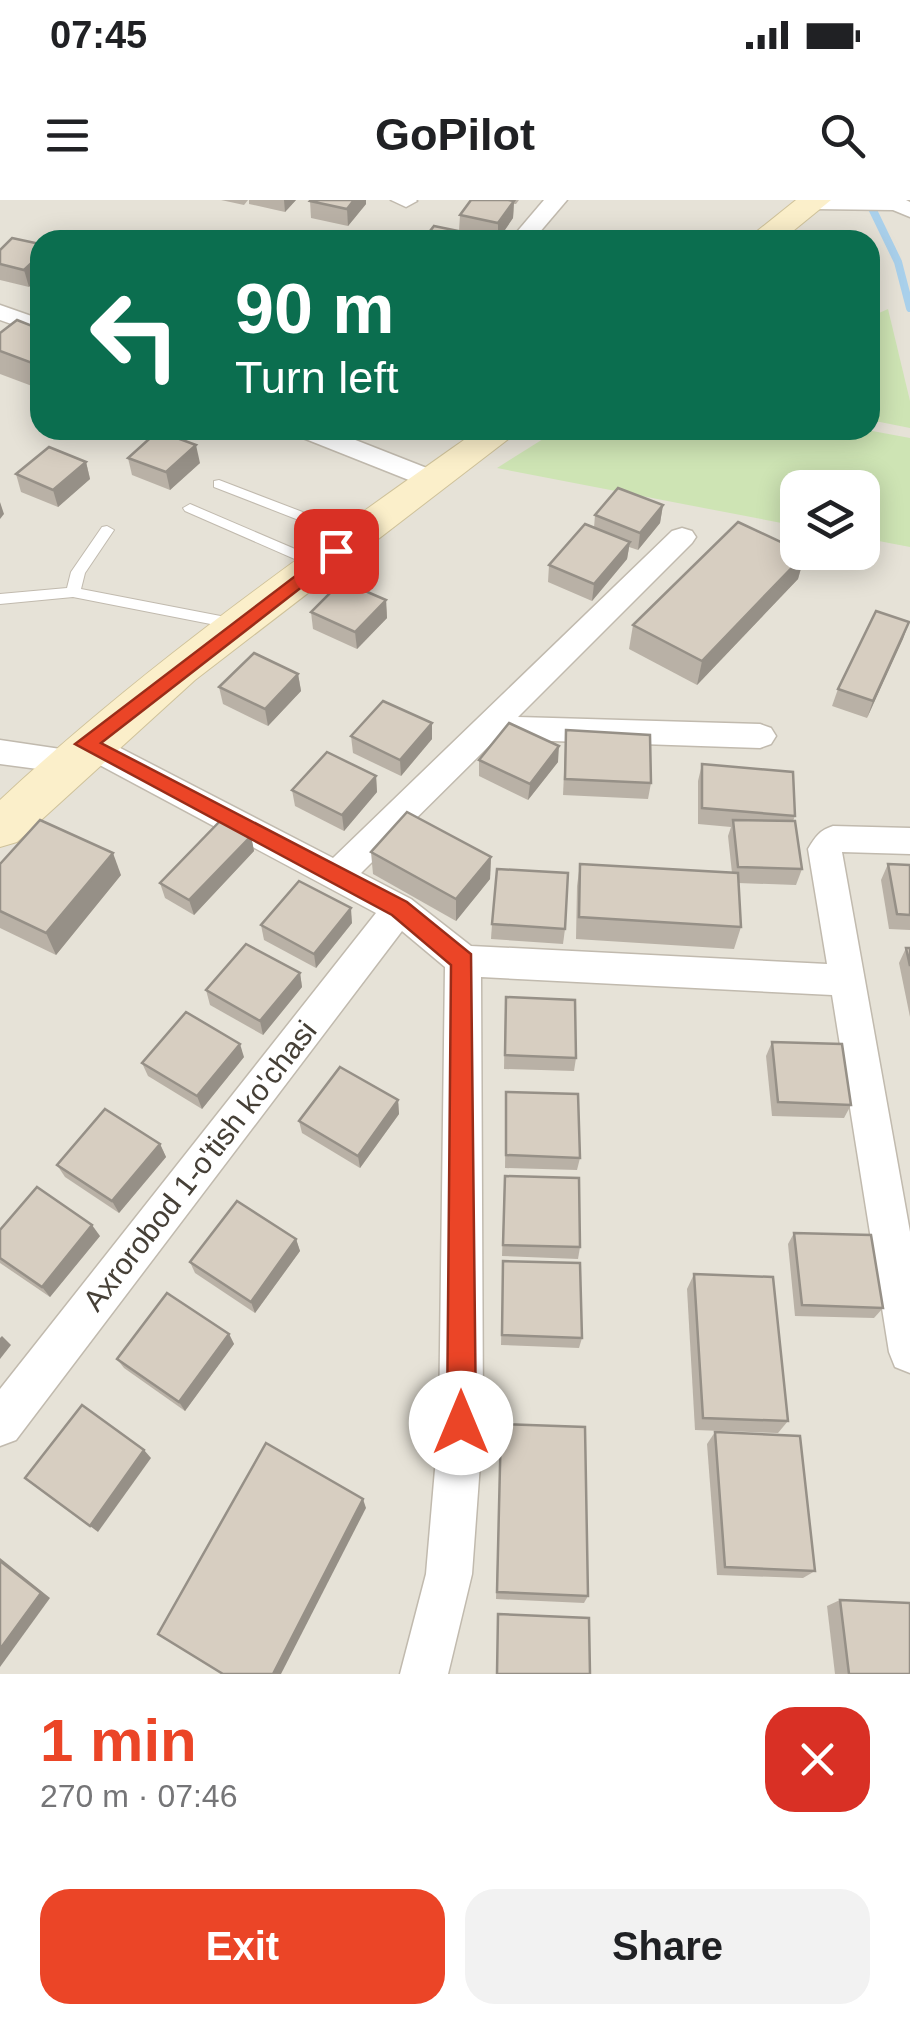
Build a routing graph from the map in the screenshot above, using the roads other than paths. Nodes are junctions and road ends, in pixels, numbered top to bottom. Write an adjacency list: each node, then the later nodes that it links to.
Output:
1 (556, 200): 4 (street)
2 (815, 202): 3 (street); 5 (street)
3 (904, 207)
4 (530, 230)
5 (776, 230)
6 (0, 312): 7 (street)
7 (30, 323)
8 (350, 440): 10 (street)
9 (488, 440): 10 (street)
10 (433, 480): 15 (street)
11 (219, 484): 15 (lane)
12 (190, 508): 16 (lane)
13 (107, 530): 17 (lane)
14 (682, 536): 20 (street)
15 (354, 538): 16 (street)
16 (318, 564): 19 (street)
17 (73, 592): 18 (lane); 19 (lane)
18 (0, 599)
19 (237, 624): 23 (street)
20 (488, 726): 21 (street); 26 (street)
21 (760, 736)
22 (0, 752): 23 (street)
23 (77, 752): 24 (street); 26 (street)
24 (0, 828)
25 (910, 841): 29 (street)
26 (337, 876): 27 (street)
27 (400, 908): 28 (street); 31 (street, Axrorobod 1-o'tish ko'chasi)
28 (463, 961): 29 (street); 32 (street)
29 (844, 980): 30 (street)
30 (910, 1352)
31 (0, 1424)
32 (424, 1674)

